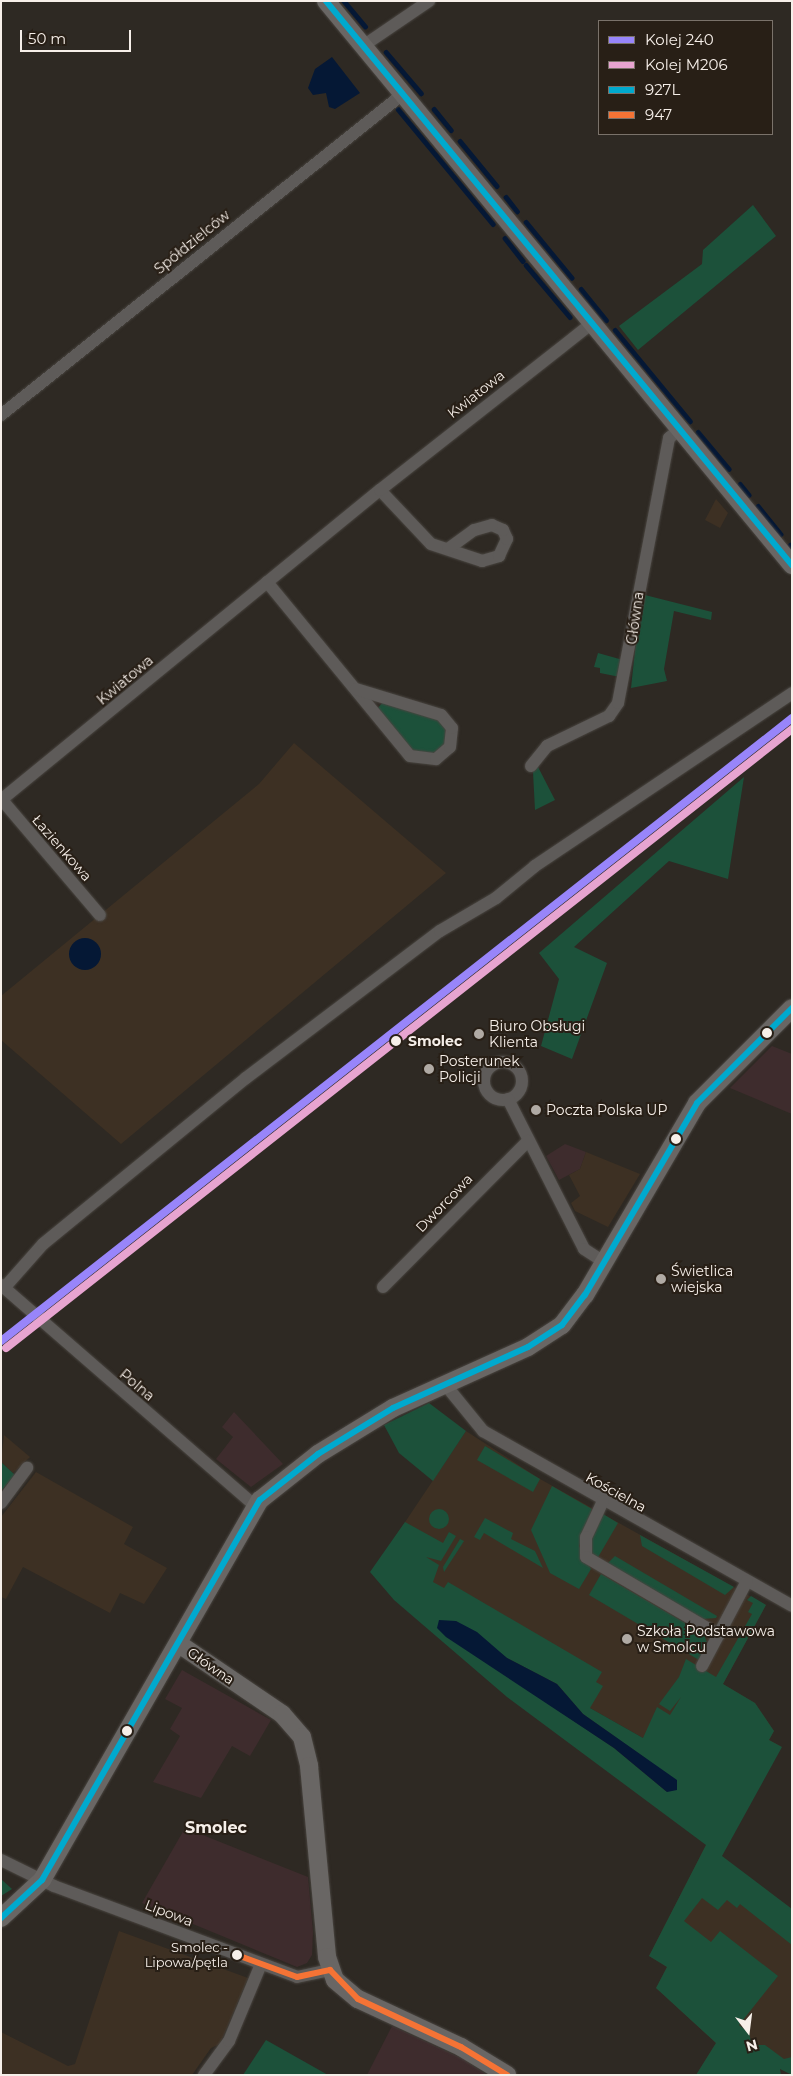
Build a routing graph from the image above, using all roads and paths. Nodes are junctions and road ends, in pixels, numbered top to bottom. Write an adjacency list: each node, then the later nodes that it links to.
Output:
1 (326, 1): 3 (street)
2 (429, 1): 3 (street)
3 (363, 46): 4 (street)
4 (403, 94): 5 (street); 6 (street, Spółdzielców)
5 (592, 324): 7 (street); 8 (street, Kwiatowa)
6 (1, 415)
7 (680, 429): 10 (street); 14 (street, Główna)
8 (380, 490): 9 (street); 11 (street, Kwiatowa)
9 (448, 549)
10 (792, 565)
11 (267, 582): 12 (street); 15 (street, Kwiatowa)
12 (356, 689): 12 (street)
13 (792, 693): 21 (street)
14 (531, 766)
15 (1, 800): 16 (street, Łazienkowa)
16 (100, 915)
17 (792, 1008): 20 (street, Główna)
18 (508, 1100): 19 (street)
19 (528, 1141): 20 (street); 22 (street, Dworcowa)
20 (604, 1262): 23 (street, Główna)
21 (3, 1286): 27 (street, Polna)
22 (383, 1287)
23 (444, 1383): 25 (street, Kościelna); 27 (street, Główna)
24 (28, 1468): 26 (street)
25 (603, 1501): 28 (street, Kościelna); 30 (street)
26 (1, 1503)
27 (255, 1506): 31 (street, Główna)
28 (747, 1581): 29 (street, Kościelna); 30 (street)
29 (792, 1606)
30 (719, 1635): 32 (street)
31 (179, 1644): 34 (street); 37 (street, Główna)
32 (702, 1666)
33 (1, 1860): 34 (street, Lipowa)
34 (42, 1880): 35 (street); 36 (street, Lipowa)
35 (1, 1918)
36 (261, 1964): 37 (street, Lipowa); 38 (street)
37 (330, 1970): 39 (street)
38 (204, 2075)
39 (508, 2075)

